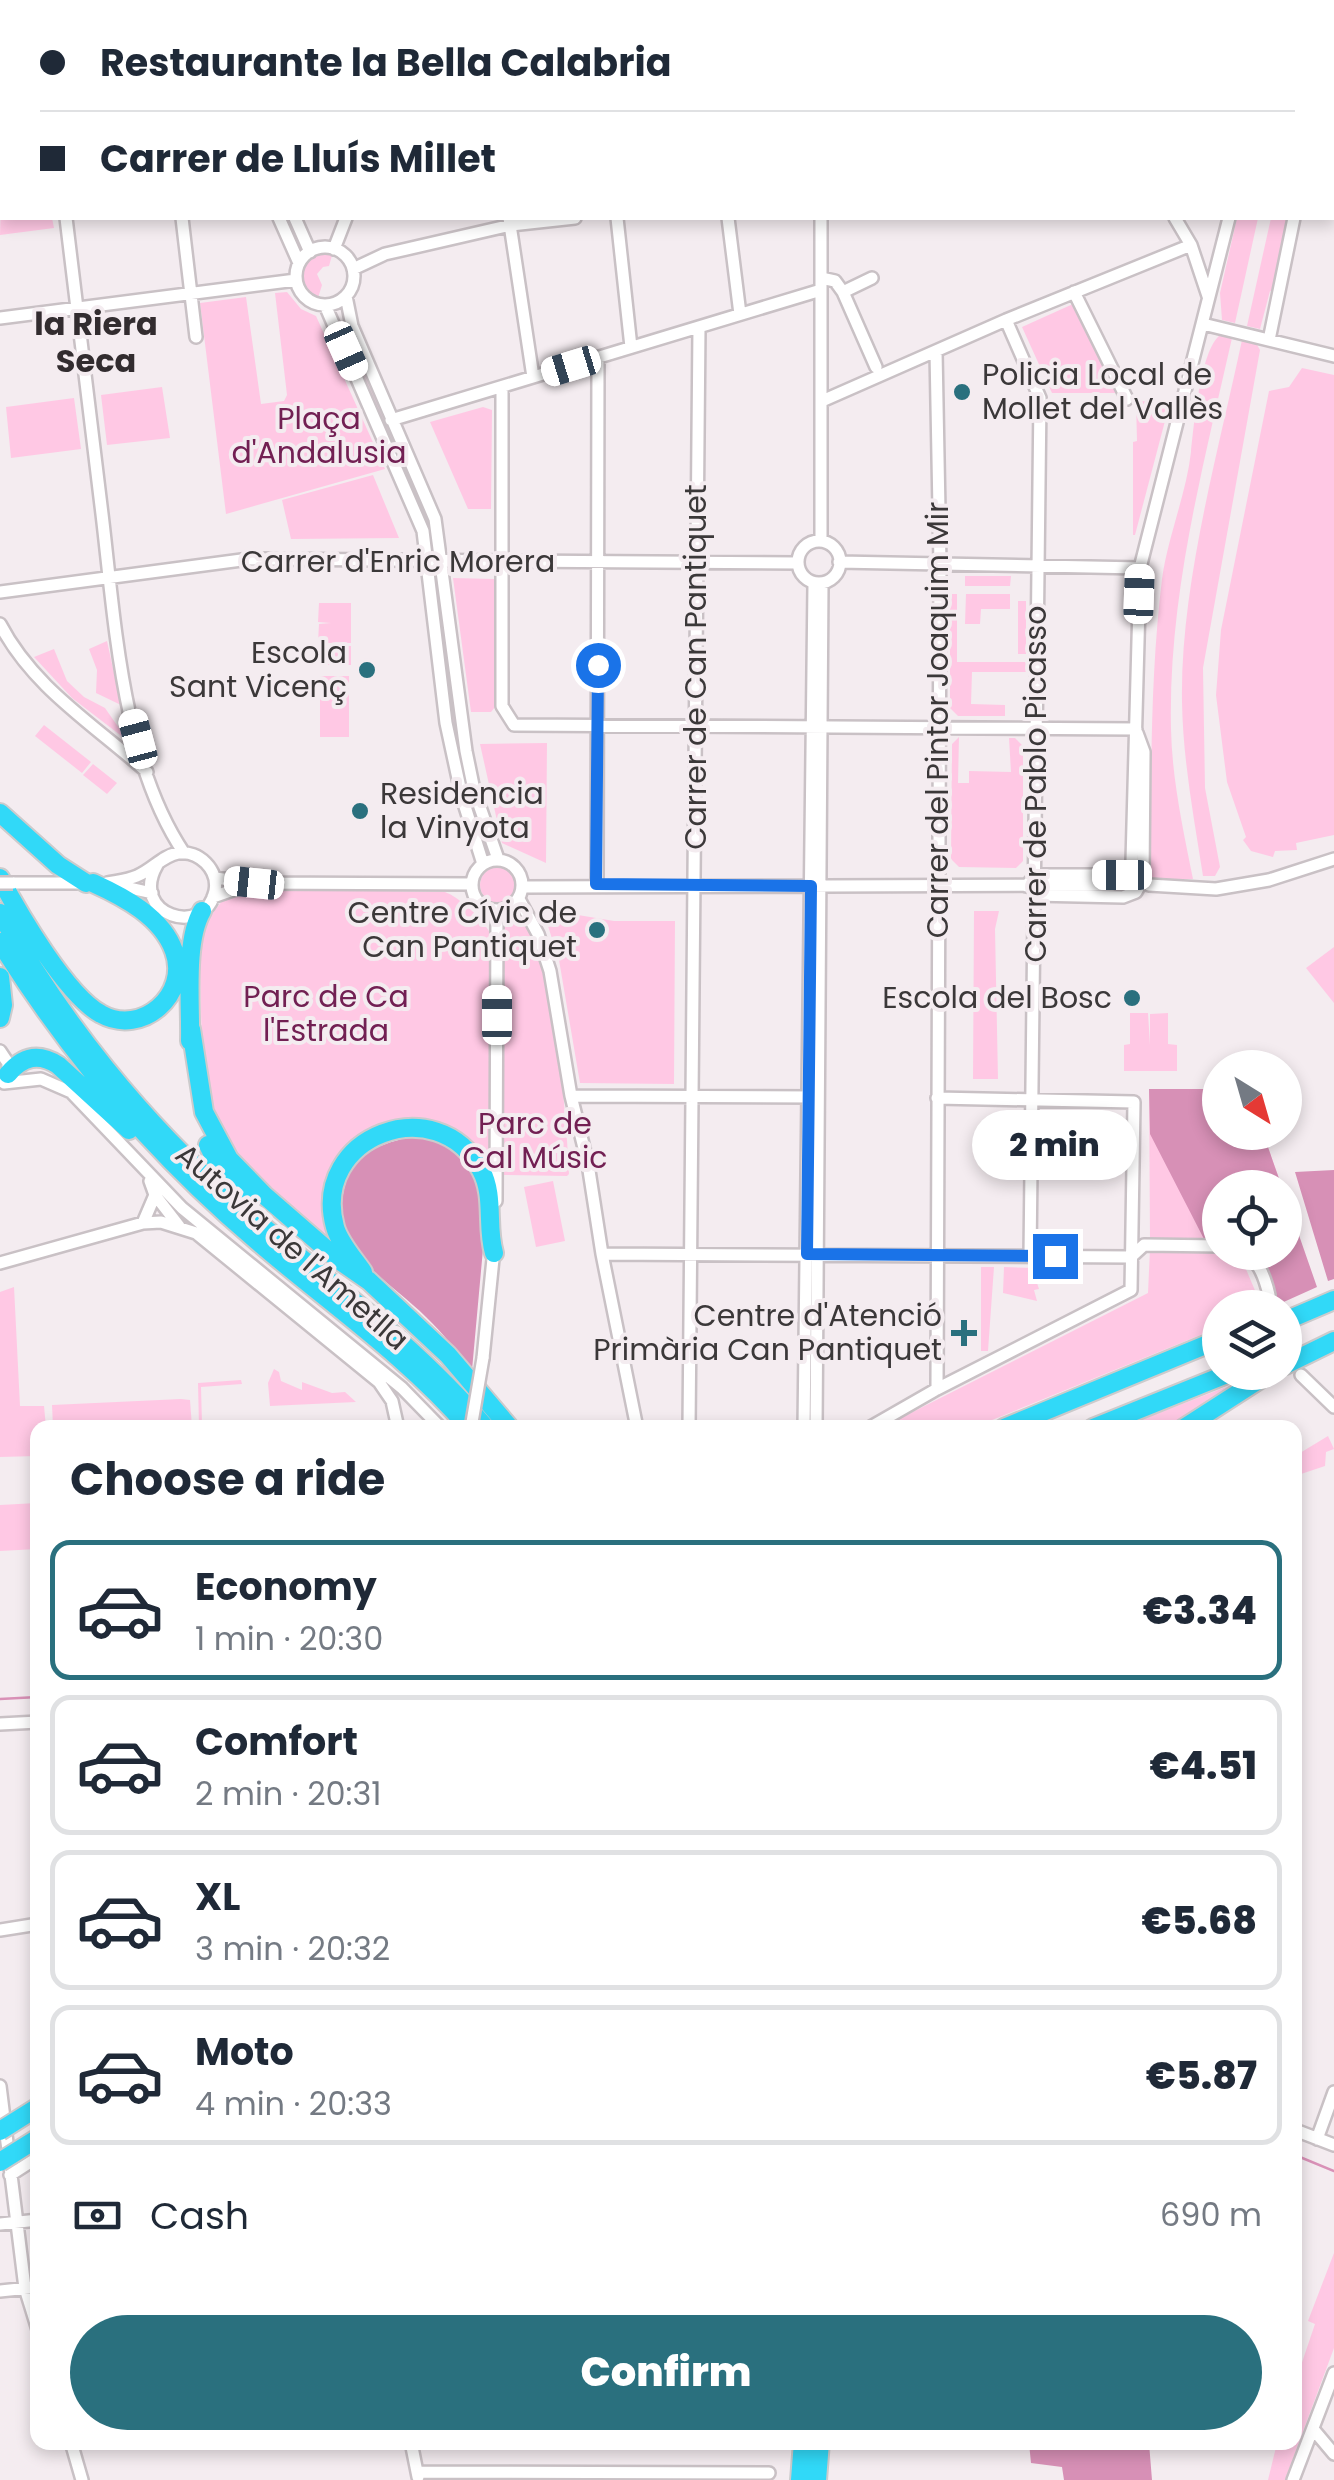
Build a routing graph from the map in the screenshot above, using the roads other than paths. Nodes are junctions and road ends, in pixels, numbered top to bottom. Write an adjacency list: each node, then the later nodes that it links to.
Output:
1 (66, 220): 29 (street)
2 (182, 220): 25 (street)
3 (280, 220): 17 (street)
4 (295, 220): 15 (street)
5 (345, 220): 14 (street)
6 (617, 220): 37 (street)
7 (728, 220): 30 (street)
8 (821, 220): 22 (street)
9 (1175, 220): 13 (street)
10 (1228, 220): 18 (street)
11 (1294, 220): 36 (street)
12 (510, 221): 19 (street); 42 (street)
13 (1190, 245): 16 (street); 24 (street)
14 (334, 248): 15 (street); 19 (street)
15 (310, 252): 17 (street)
16 (1196, 262): 18 (street); 27 (street)
17 (299, 263): 21 (street)
18 (1216, 264): 27 (street)
19 (354, 269): 26 (street)
20 (872, 278): 23 (street)
21 (296, 280): 25 (street); 28 (street)
22 (821, 284): 23 (street); 30 (street); 45 (street)
23 (843, 292): 41 (street)
24 (1074, 292): 32 (street); 44 (street)
25 (191, 294): 29 (street); 35 (street)
26 (346, 296): 28 (street); 46 (street)
27 (1209, 296): 33 (street)
28 (325, 305): 48 (street)
29 (77, 308): 31 (street); 58 (street)
30 (740, 314): 34 (street)
31 (0, 318)
32 (1006, 320): 38 (street); 56 (street, Carrer de Pablo Picasso)
33 (1203, 324): 36 (street); 57 (street)
34 (699, 327): 37 (street); 54 (street, Carrer de Can Pantiquet)
35 (196, 337)
36 (1264, 339): 39 (street)
37 (632, 347): 40 (street)
38 (936, 351): 45 (street); 55 (street, Carrer del Pintor Joaquim Mir)
39 (1334, 356)
40 (598, 358): 42 (street); 52 (street)
41 (876, 367)
42 (534, 377): 43 (street)
43 (502, 386): 46 (street); 50 (street)
44 (1126, 399)
45 (822, 401): 47 (street)
46 (392, 420): 49 (street)
47 (821, 540): 51 (street); 53 (street)
48 (426, 558): 49 (street, Carrer d'Enric Morera); 58 (street, Carrer d'Enric Morera); 73 (street)
49 (442, 558): 50 (street, Carrer d'Enric Morera); 71 (street)
50 (500, 561): 52 (street, Carrer d'Enric Morera); 62 (street)
51 (839, 562): 55 (street); 59 (street)
52 (598, 563): 54 (street, Carrer d'Enric Morera); 62 (street)
53 (797, 563): 54 (street, Carrer d'Enric Morera); 59 (street)
54 (696, 564): 63 (street, Carrer de Can Pantiquet)
55 (940, 564): 56 (street); 65 (street, Carrer del Pintor Joaquim Mir)
56 (1038, 566): 57 (street); 66 (street, Carrer de Pablo Picasso)
57 (1140, 568): 67 (street)
58 (110, 576): 60 (street, Carrer d'Enric Morera); 68 (street)
59 (818, 584): 64 (street)
60 (0, 592)
61 (0, 624): 68 (street)
62 (597, 724): 63 (street); 80 (street)
63 (696, 725): 64 (street); 83 (street, Carrer de Can Pantiquet)
64 (816, 726): 65 (street); 84 (street)
65 (938, 727): 66 (street); 81 (street, Carrer del Pintor Joaquim Mir)
66 (1034, 727): 67 (street); 85 (street, Carrer de Pablo Picasso)
67 (1136, 730): 85 (street); 85 (street)
68 (146, 772): 70 (street)
69 (0, 813): 77 (highway)
70 (184, 853): 74 (street); 75 (street)
71 (498, 859): 73 (street); 86 (street)
72 (1334, 860): 82 (street)
73 (483, 864): 79 (street)
74 (158, 865): 77 (street); 87 (street)
75 (214, 878): 78 (street); 88 (street)
76 (4, 881): 77 (street); 77 (highway)
77 (95, 883): 87 (street)
78 (254, 883): 79 (street); 88 (street)
79 (472, 884): 89 (street)
80 (596, 884): 83 (street); 86 (street)
81 (938, 885): 84 (street); 85 (street); 100 (street, Carrer del Pintor Joaquim Mir)
82 (1149, 885)
83 (694, 886): 84 (street); 98 (street, Carrer de Can Pantiquet)
84 (816, 886): 99 (street)
85 (1034, 886): 101 (street, Carrer de Pablo Picasso)
86 (521, 893): 89 (street); 97 (street)
87 (152, 894): 88 (street)
88 (208, 904): 94 (highway)
89 (496, 910): 109 (street)
90 (0, 913): 107 (highway, Autovia de l'Ametlla)
91 (0, 942): 102 (highway, Autovia de l'Ametlla)
92 (0, 977): 93 (highway)
93 (0, 1018)
94 (191, 1029): 107 (highway); 117 (highway)
95 (0, 1051): 96 (street)
96 (4, 1081): 102 (highway); 103 (street)
97 (571, 1096): 98 (street); 111 (street)
98 (692, 1097): 99 (street); 110 (street, Carrer de Can Pantiquet)
99 (814, 1097): 112 (street)
100 (937, 1098): 101 (street); 113 (street, Carrer del Pintor Joaquim Mir)
101 (1034, 1098): 114 (street, Carrer de Pablo Picasso); 115 (street)
102 (160, 1151): 132 (highway, Autovia de l'Ametlla)
103 (146, 1172): 104 (street); 131 (street)
104 (155, 1194): 105 (street); 106 (street)
105 (143, 1223): 106 (street); 116 (street)
106 (178, 1226): 130 (street)
107 (268, 1230): 134 (highway, Autovia de l'Ametlla)
108 (1202, 1246): 115 (street)
109 (494, 1253): 117 (highway); 133 (street, bridge)
110 (690, 1253): 111 (street); 112 (street); 137 (street, Carrer de Can Pantiquet)
111 (602, 1254): 136 (street)
112 (812, 1254): 113 (street); 138 (street); 139 (street)
113 (936, 1254): 114 (street); 127 (street, Carrer del Pintor Joaquim Mir)
114 (1030, 1256): 115 (street)
115 (1131, 1257): 127 (street)
116 (0, 1263)
117 (369, 1281): 135 (highway)
118 (1334, 1300): 119 (highway)
119 (1302, 1313)
120 (1328, 1338): 122 (highway); 124 (highway)
121 (1202, 1346): 141 (highway)
122 (1302, 1346)
123 (1202, 1355): 142 (highway)
124 (1302, 1362)
125 (1302, 1378): 129 (street)
126 (1202, 1384): 143 (highway)
127 (937, 1389): 140 (street)
128 (1243, 1390): 144 (highway)
129 (1334, 1407)
130 (396, 1420)
131 (433, 1420)
132 (462, 1420)
133 (471, 1420)
134 (478, 1420)
135 (503, 1420)
136 (636, 1420)
137 (689, 1420)
138 (804, 1420)
139 (816, 1420)
140 (883, 1420)
141 (1023, 1420)
142 (1045, 1420)
143 (1113, 1420)
144 (1196, 1420)
145 (30, 1722): 146 (street)
146 (0, 1724)
147 (30, 1925): 148 (street)
148 (0, 1930)
149 (0, 2086): 158 (street)
150 (1334, 2092): 154 (street)
151 (30, 2112): 152 (highway, bridge)
152 (0, 2130)
153 (1302, 2133): 154 (street)
154 (1317, 2139): 156 (street)
155 (30, 2145): 158 (highway, bridge)
156 (1334, 2145)
157 (30, 2160): 158 (street)
158 (5, 2168): 160 (street)
159 (30, 2221): 160 (street)
160 (16, 2222): 161 (street); 162 (street)
161 (0, 2224)
162 (30, 2284)
163 (30, 2288): 164 (street)
164 (0, 2291)
165 (1334, 2373): 166 (street)
166 (1312, 2429): 171 (street); 177 (street)
167 (73, 2450): 174 (street)
168 (412, 2450): 173 (street)
169 (802, 2450): 175 (highway)
170 (819, 2450): 176 (highway)
171 (1334, 2454)
172 (769, 2473): 173 (street)
173 (418, 2476)
174 (82, 2480)
175 (800, 2480)
176 (817, 2480)
177 (1293, 2480)

